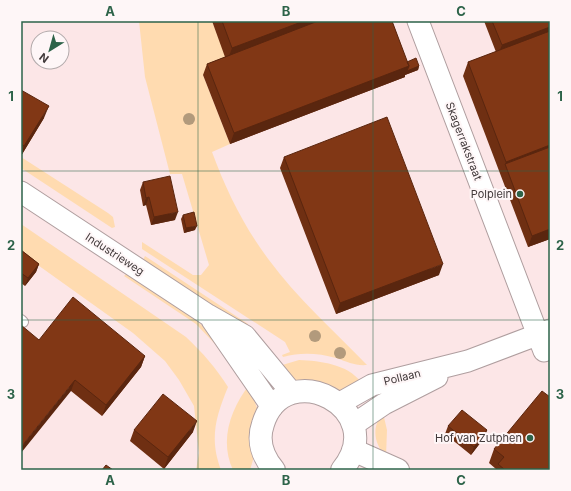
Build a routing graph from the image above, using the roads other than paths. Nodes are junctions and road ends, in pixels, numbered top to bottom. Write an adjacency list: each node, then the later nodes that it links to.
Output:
1 (418, 21): 4 (street, Skagerrakstraat)
2 (21, 192): 3 (street, Industrieweg)
3 (208, 315): 6 (street, Industrieweg); 8 (street, Industrieweg)
4 (544, 339): 5 (street, Pollaan)
5 (468, 361): 7 (street, Pollaan); 9 (street, Pollaan)
6 (292, 394): 7 (street); 8 (street)
7 (340, 403): 9 (street)
8 (272, 407): 11 (street)
9 (353, 425): 10 (street)
10 (354, 450): 12 (street); 13 (street)
11 (268, 468)
12 (343, 470)
13 (398, 470)

